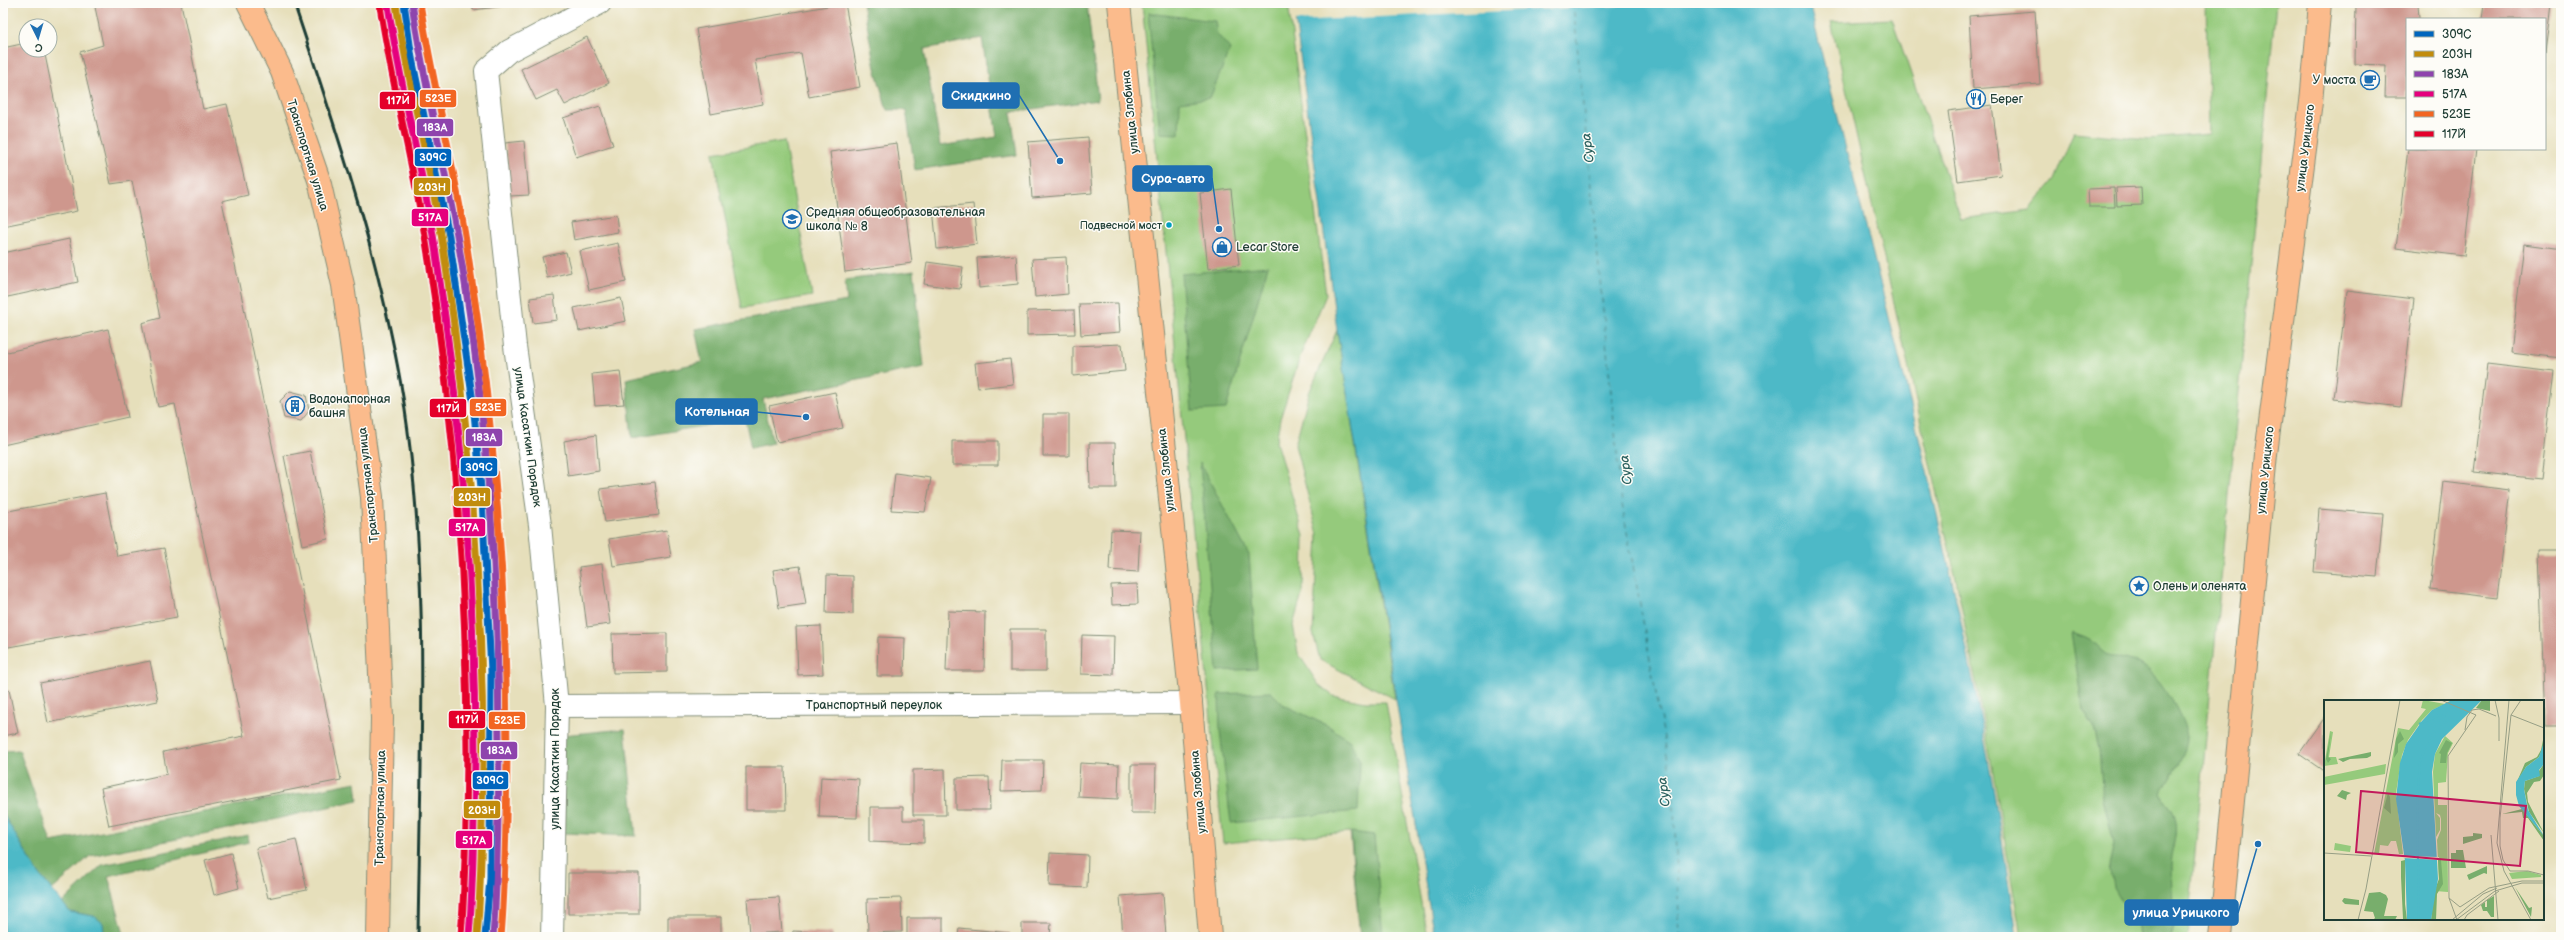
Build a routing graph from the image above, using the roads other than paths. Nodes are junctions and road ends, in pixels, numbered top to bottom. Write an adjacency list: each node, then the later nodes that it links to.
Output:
1 (248, 3): 7 (main road, Транспортная улица)
2 (600, 3): 6 (street, улица Касаткин Порядок)
3 (1119, 3): 5 (main road, улица Злобина)
4 (2320, 3): 10 (main road, улица Урицкого)
5 (1191, 703): 6 (street, Транспортный переулок); 9 (main road, улица Злобина)
6 (557, 706): 8 (street, улица Касаткин Порядок)
7 (378, 937)
8 (552, 937)
9 (1210, 937)
10 (2220, 937)

